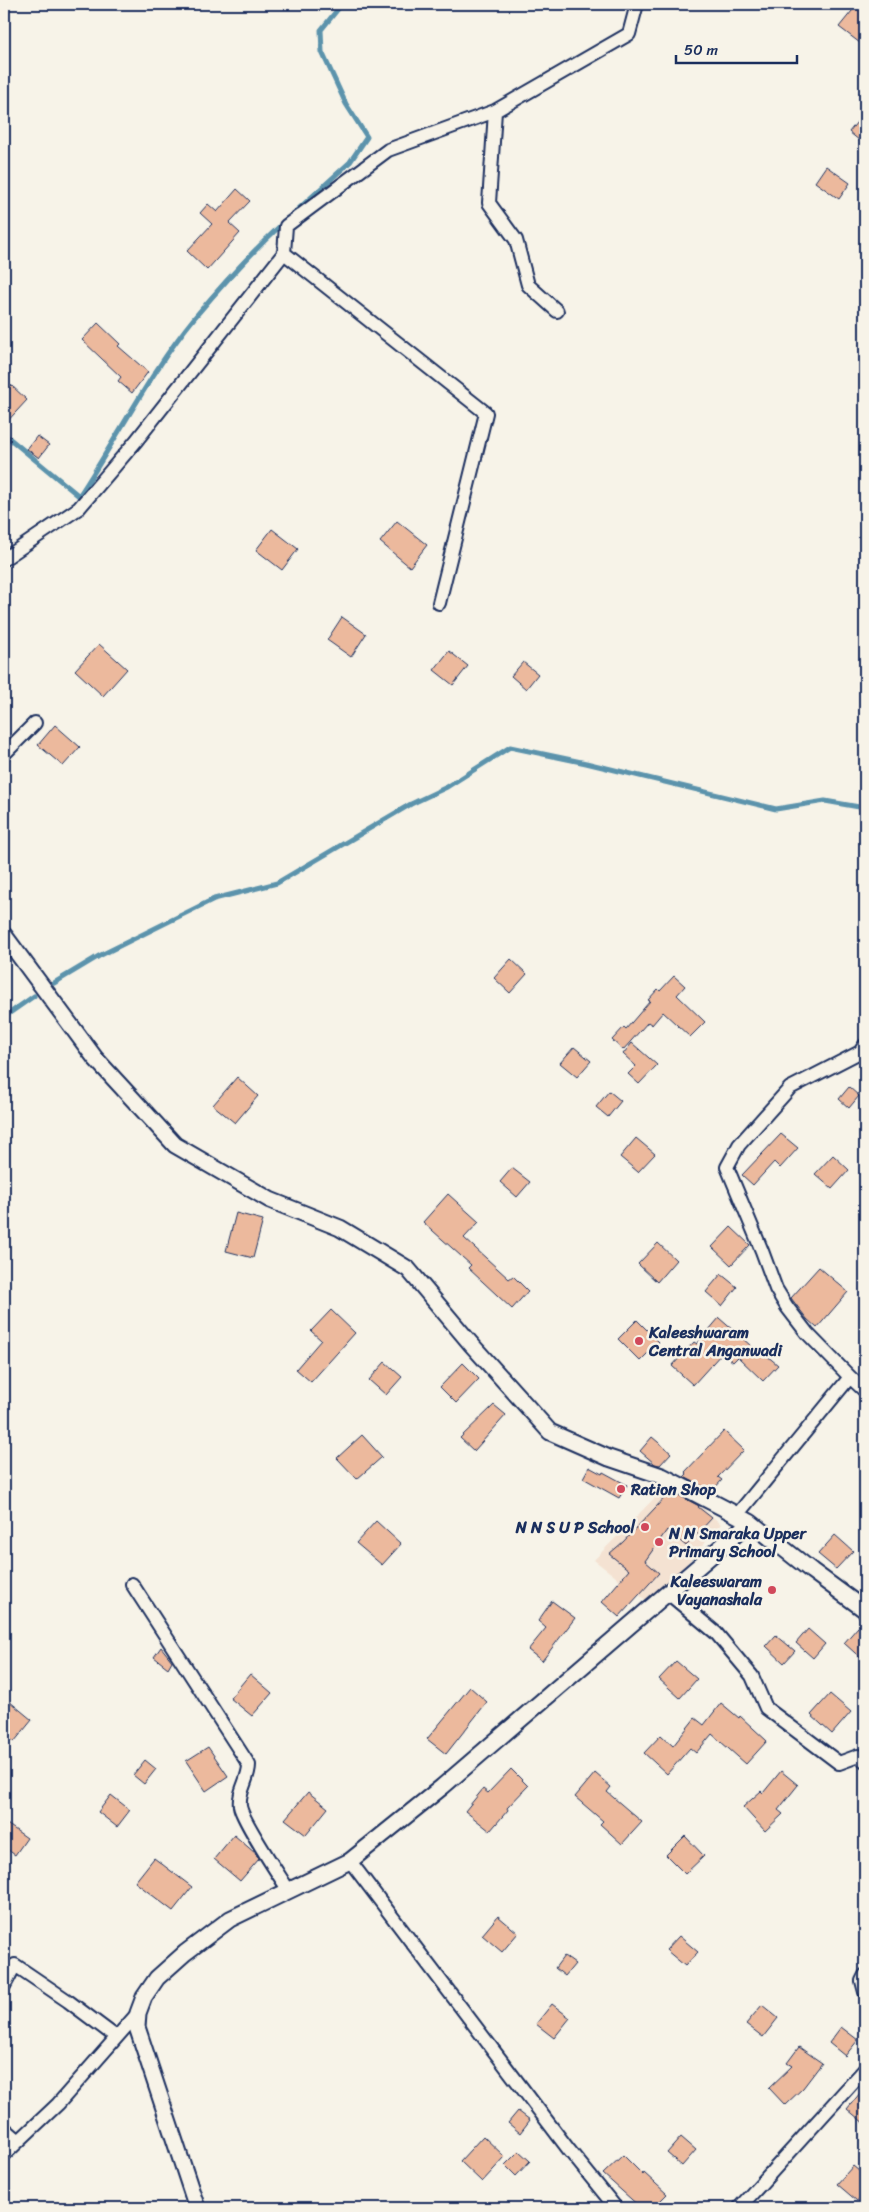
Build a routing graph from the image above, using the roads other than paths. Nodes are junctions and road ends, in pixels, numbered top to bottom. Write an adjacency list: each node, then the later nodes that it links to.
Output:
1 (637, 4): 2 (street)
2 (495, 111): 3 (street); 4 (street)
3 (284, 253): 5 (street); 6 (street)
4 (557, 311)
5 (4, 558)
6 (440, 603)
7 (35, 723): 8 (street)
8 (4, 754)
9 (4, 935): 13 (street)
10 (865, 1045): 11 (street)
11 (850, 1377): 12 (street); 13 (street)
12 (865, 1391)
13 (744, 1519): 15 (street); 16 (street)
14 (132, 1584): 19 (street)
15 (668, 1593): 17 (street); 18 (street)
16 (865, 1610)
17 (865, 1761)
18 (350, 1861): 19 (street); 30 (street)
19 (289, 1891): 23 (street)
20 (865, 1975): 22 (street)
21 (4, 1986): 24 (street)
22 (865, 1992)
23 (138, 2013): 24 (street); 29 (street)
24 (116, 2037): 27 (street)
25 (865, 2069): 31 (street)
26 (4, 2128): 27 (street)
27 (19, 2141): 28 (street)
28 (4, 2155)
29 (196, 2208)
30 (616, 2208)
31 (739, 2208)

